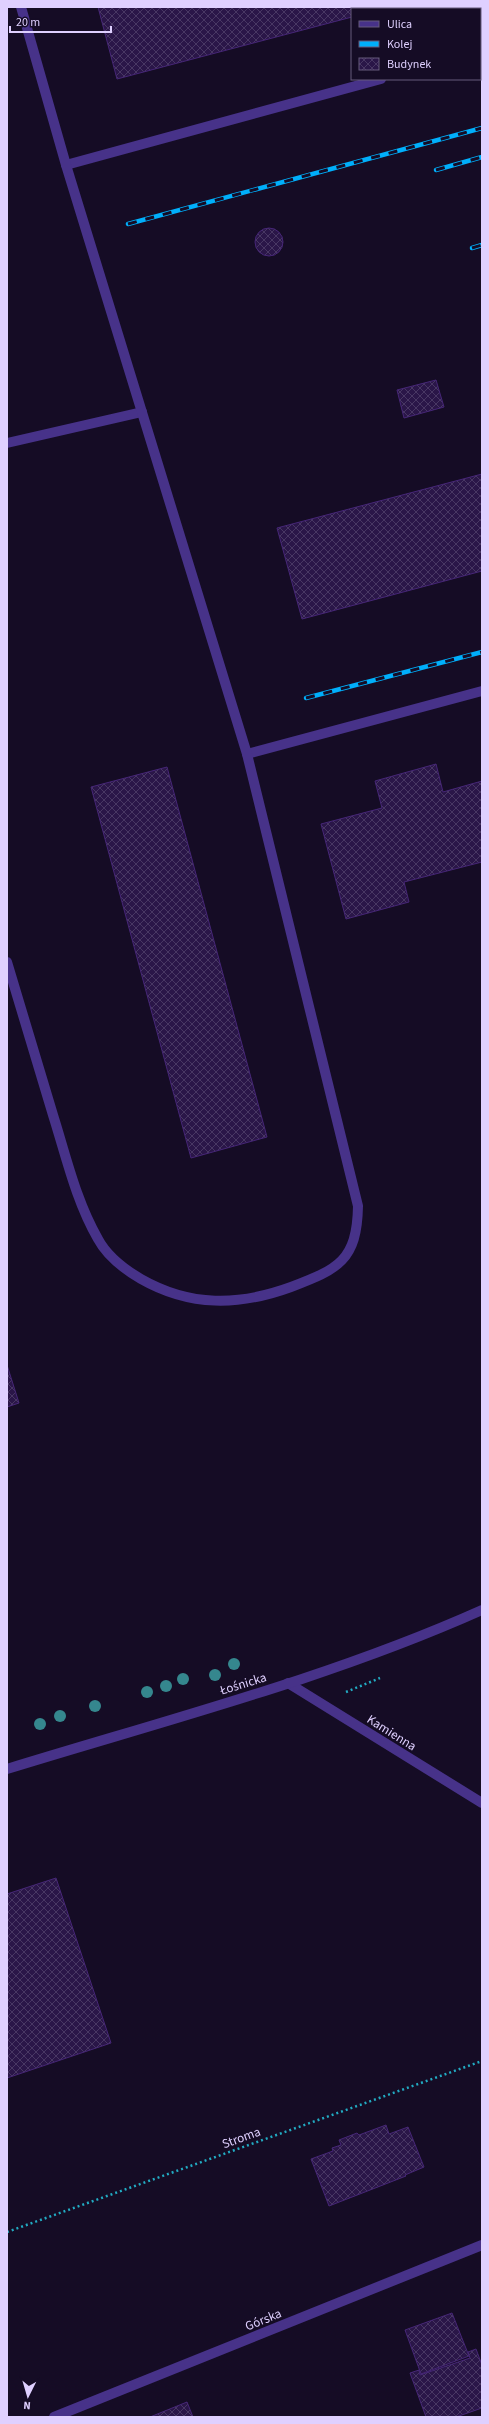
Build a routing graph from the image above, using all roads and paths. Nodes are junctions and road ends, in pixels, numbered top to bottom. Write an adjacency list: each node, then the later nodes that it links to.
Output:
1 (21, 7): 3 (street)
2 (377, 80): 3 (street)
3 (66, 165): 4 (street)
4 (142, 412): 5 (street); 7 (street)
5 (7, 443)
6 (482, 691): 7 (street)
7 (247, 754): 8 (street)
8 (7, 962)
9 (482, 1610): 10 (street, Łośnicka)
10 (288, 1683): 11 (street, Łośnicka); 12 (street, Kamienna)
11 (7, 1769)
12 (482, 1804)
13 (482, 2061): 14 (path, Stroma)
14 (7, 2232)
15 (482, 2245): 16 (street, Górska)
16 (54, 2417)

